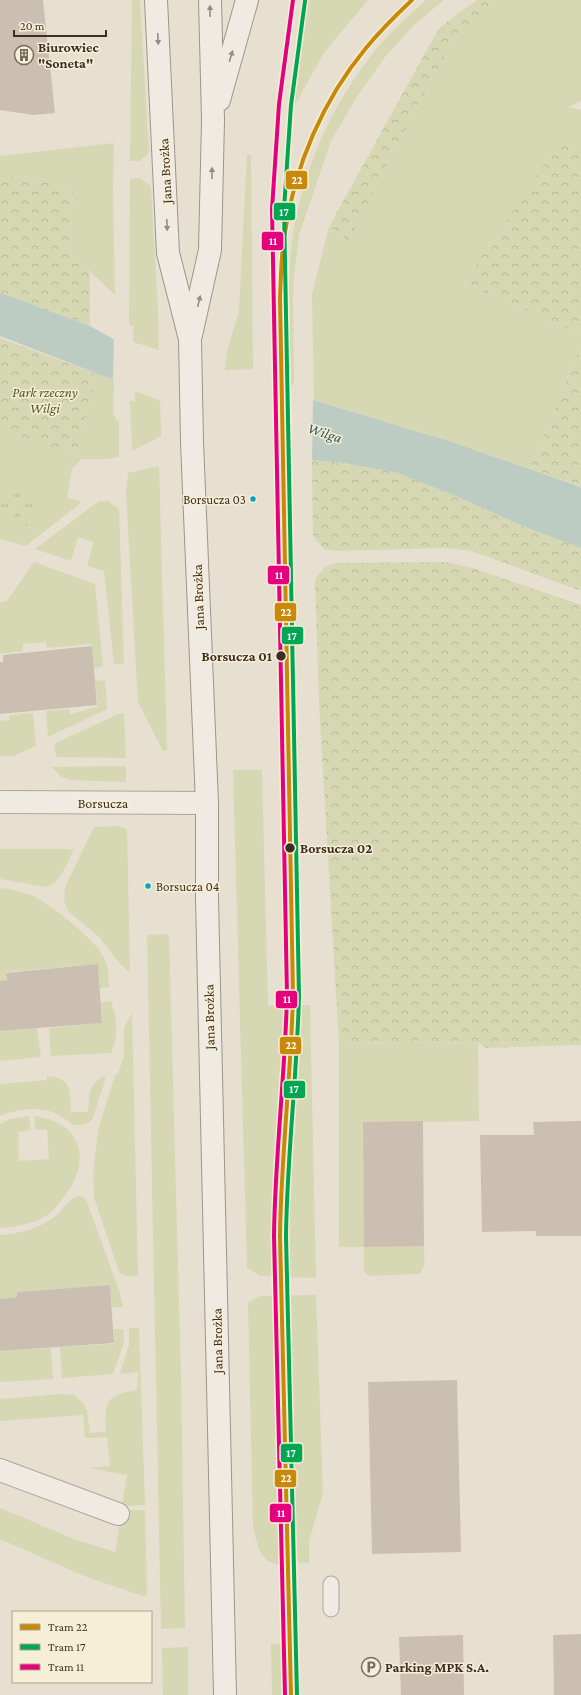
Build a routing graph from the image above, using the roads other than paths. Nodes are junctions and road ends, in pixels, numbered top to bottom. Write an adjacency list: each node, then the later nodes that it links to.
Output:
1 (156, 0): 5 (main road, Jana Brożka, one-way to 5)
2 (210, 0): 4 (main road, Jana Brożka, one-way to 2)
3 (247, 0): 4 (main road, one-way to 3)
4 (213, 120): 5 (main road, Jana Brożka, one-way to 4)
5 (190, 339): 7 (main road, Jana Brożka)
6 (0, 802): 7 (main road, Borsucza)
7 (207, 803): 12 (main road, Jana Brożka)
8 (0, 1470): 9 (main road)
9 (118, 1514)
10 (331, 1584): 11 (lane)
11 (331, 1609)
12 (225, 1695)

